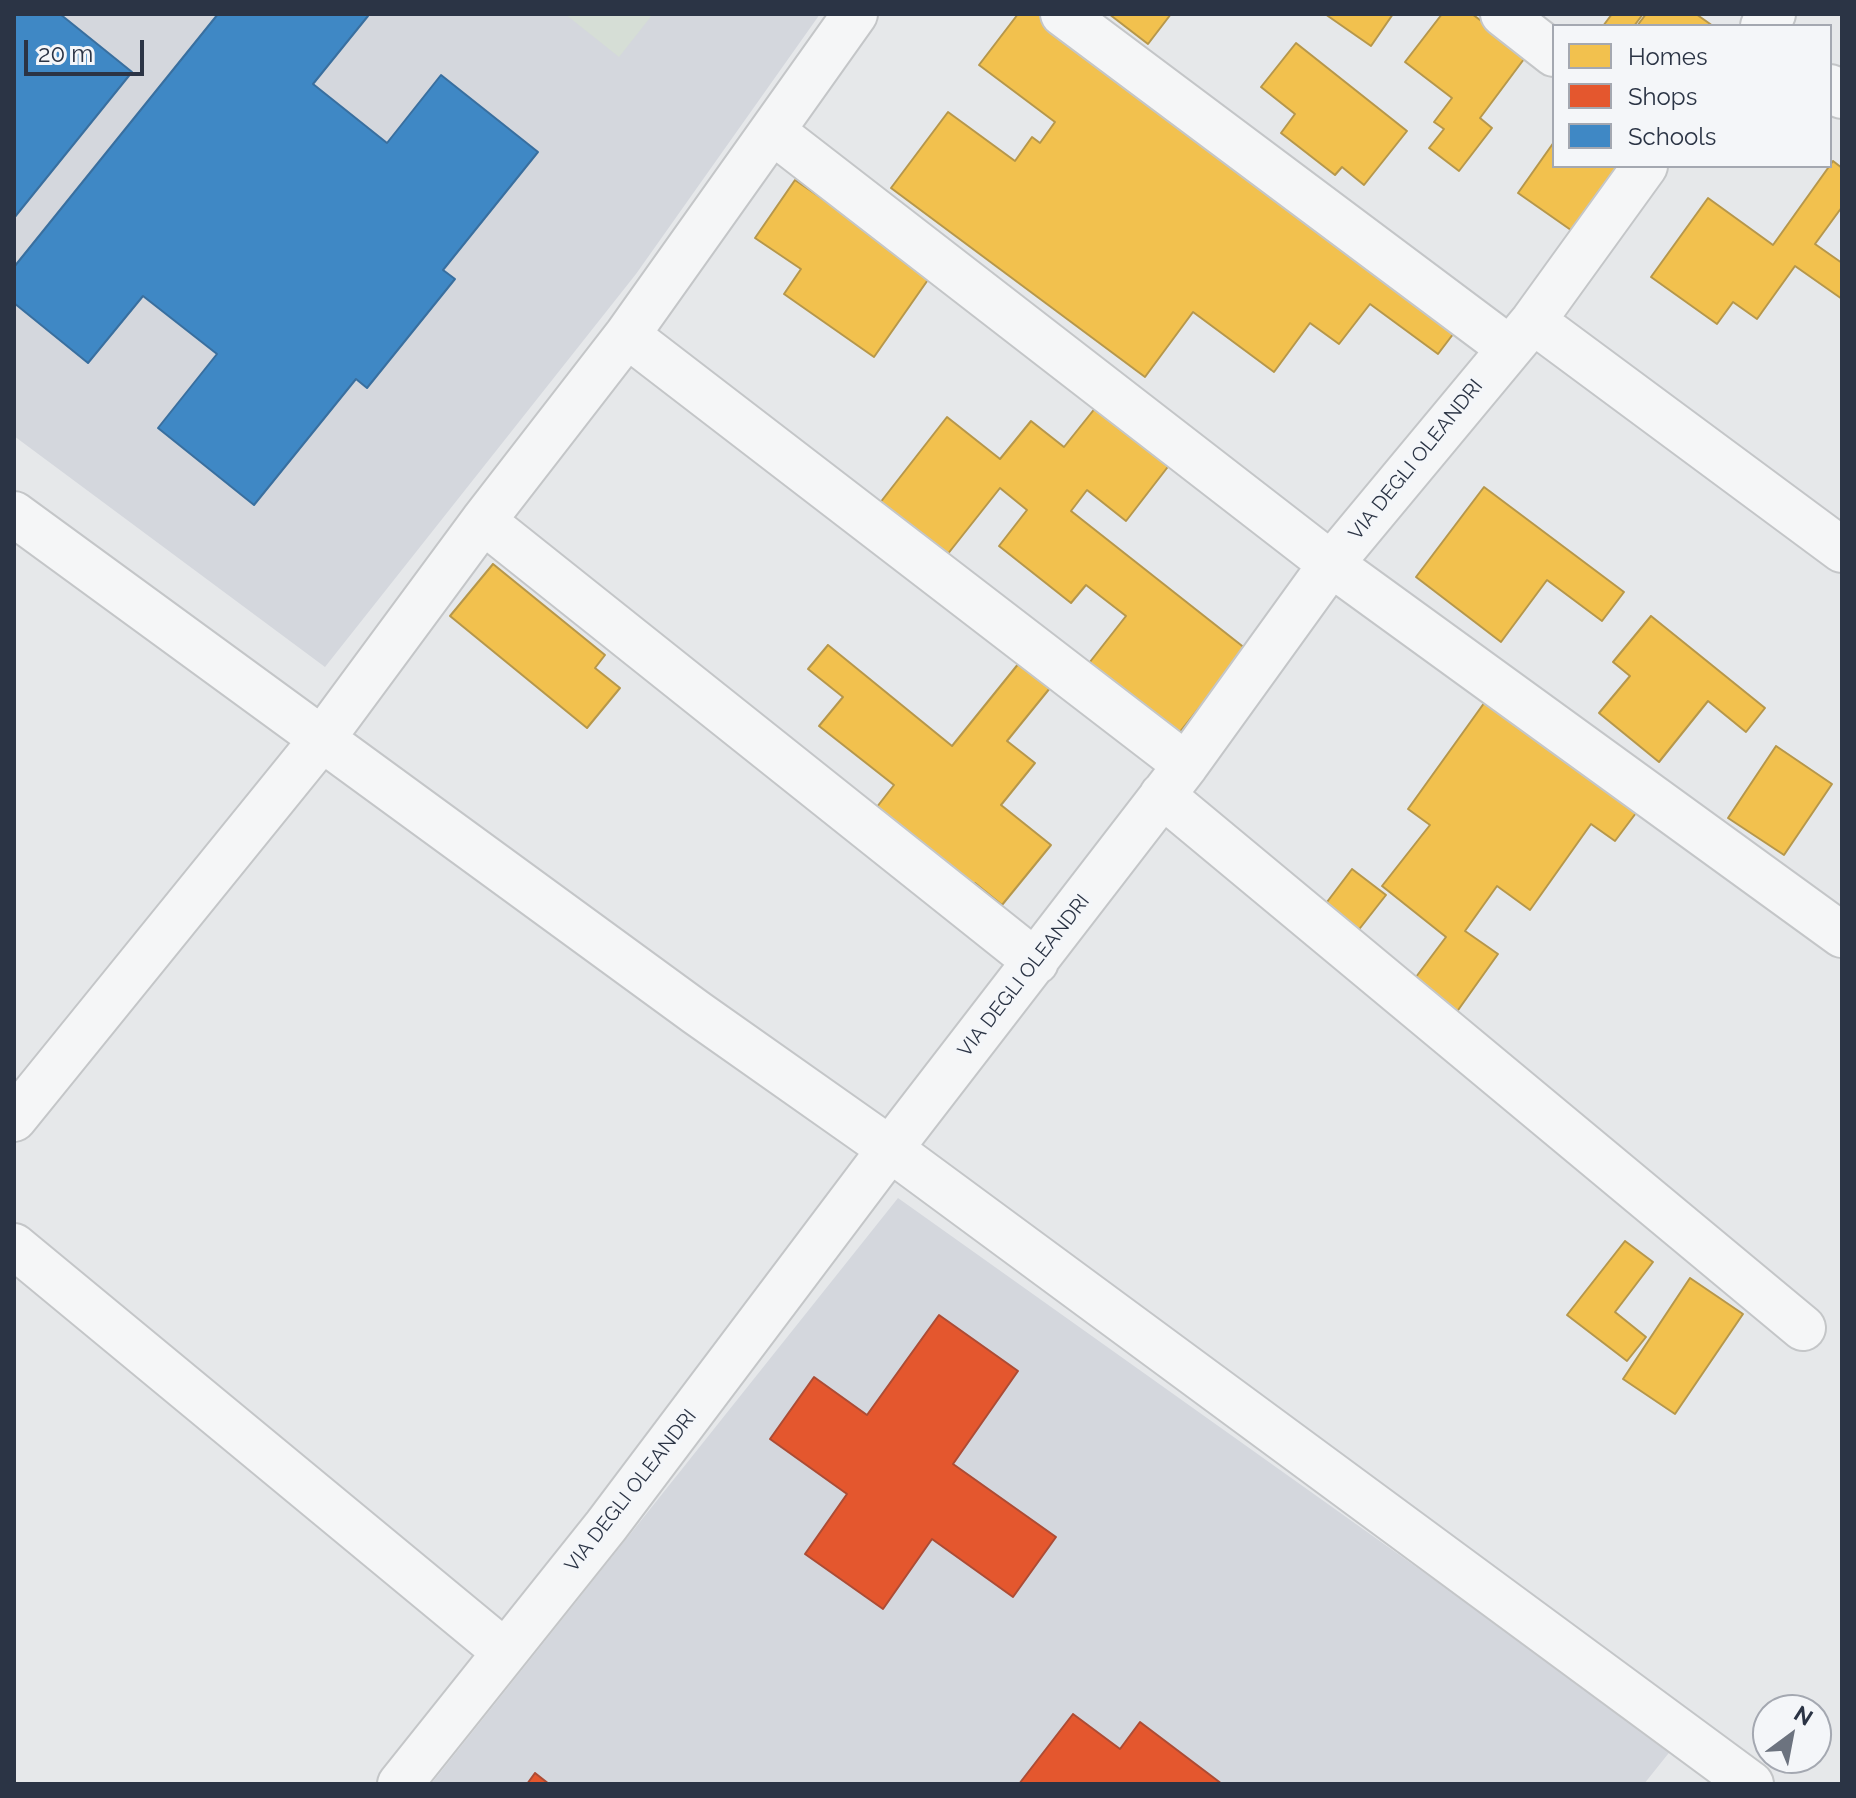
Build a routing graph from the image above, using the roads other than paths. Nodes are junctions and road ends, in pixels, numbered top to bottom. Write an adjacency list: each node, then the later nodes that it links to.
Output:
1 (855, 14): 5 (street)
2 (1063, 14): 7 (street)
3 (1503, 14): 4 (street)
4 (1552, 52)
5 (772, 131): 8 (street); 12 (street)
6 (1644, 168): 7 (street, VIA DEGLI OLEANDRI)
7 (1521, 334): 11 (street); 12 (street, VIA DEGLI OLEANDRI)
8 (627, 335): 10 (street); 14 (street)
9 (14, 514): 13 (street)
10 (483, 521): 13 (street); 16 (street)
11 (1842, 550)
12 (1331, 564): 14 (street, VIA DEGLI OLEANDRI); 15 (street)
13 (322, 739): 17 (street); 18 (street)
14 (1174, 780): 16 (street, VIA DEGLI OLEANDRI); 20 (street)
15 (1842, 935)
16 (1036, 962): 18 (street, VIA DEGLI OLEANDRI)
17 (14, 1119)
18 (890, 1149): 21 (street, VIA DEGLI OLEANDRI); 23 (street)
19 (14, 1246): 21 (street)
20 (1803, 1328)
21 (505, 1652): 22 (street, VIA DEGLI OLEANDRI)
22 (400, 1784)
23 (1751, 1784)

